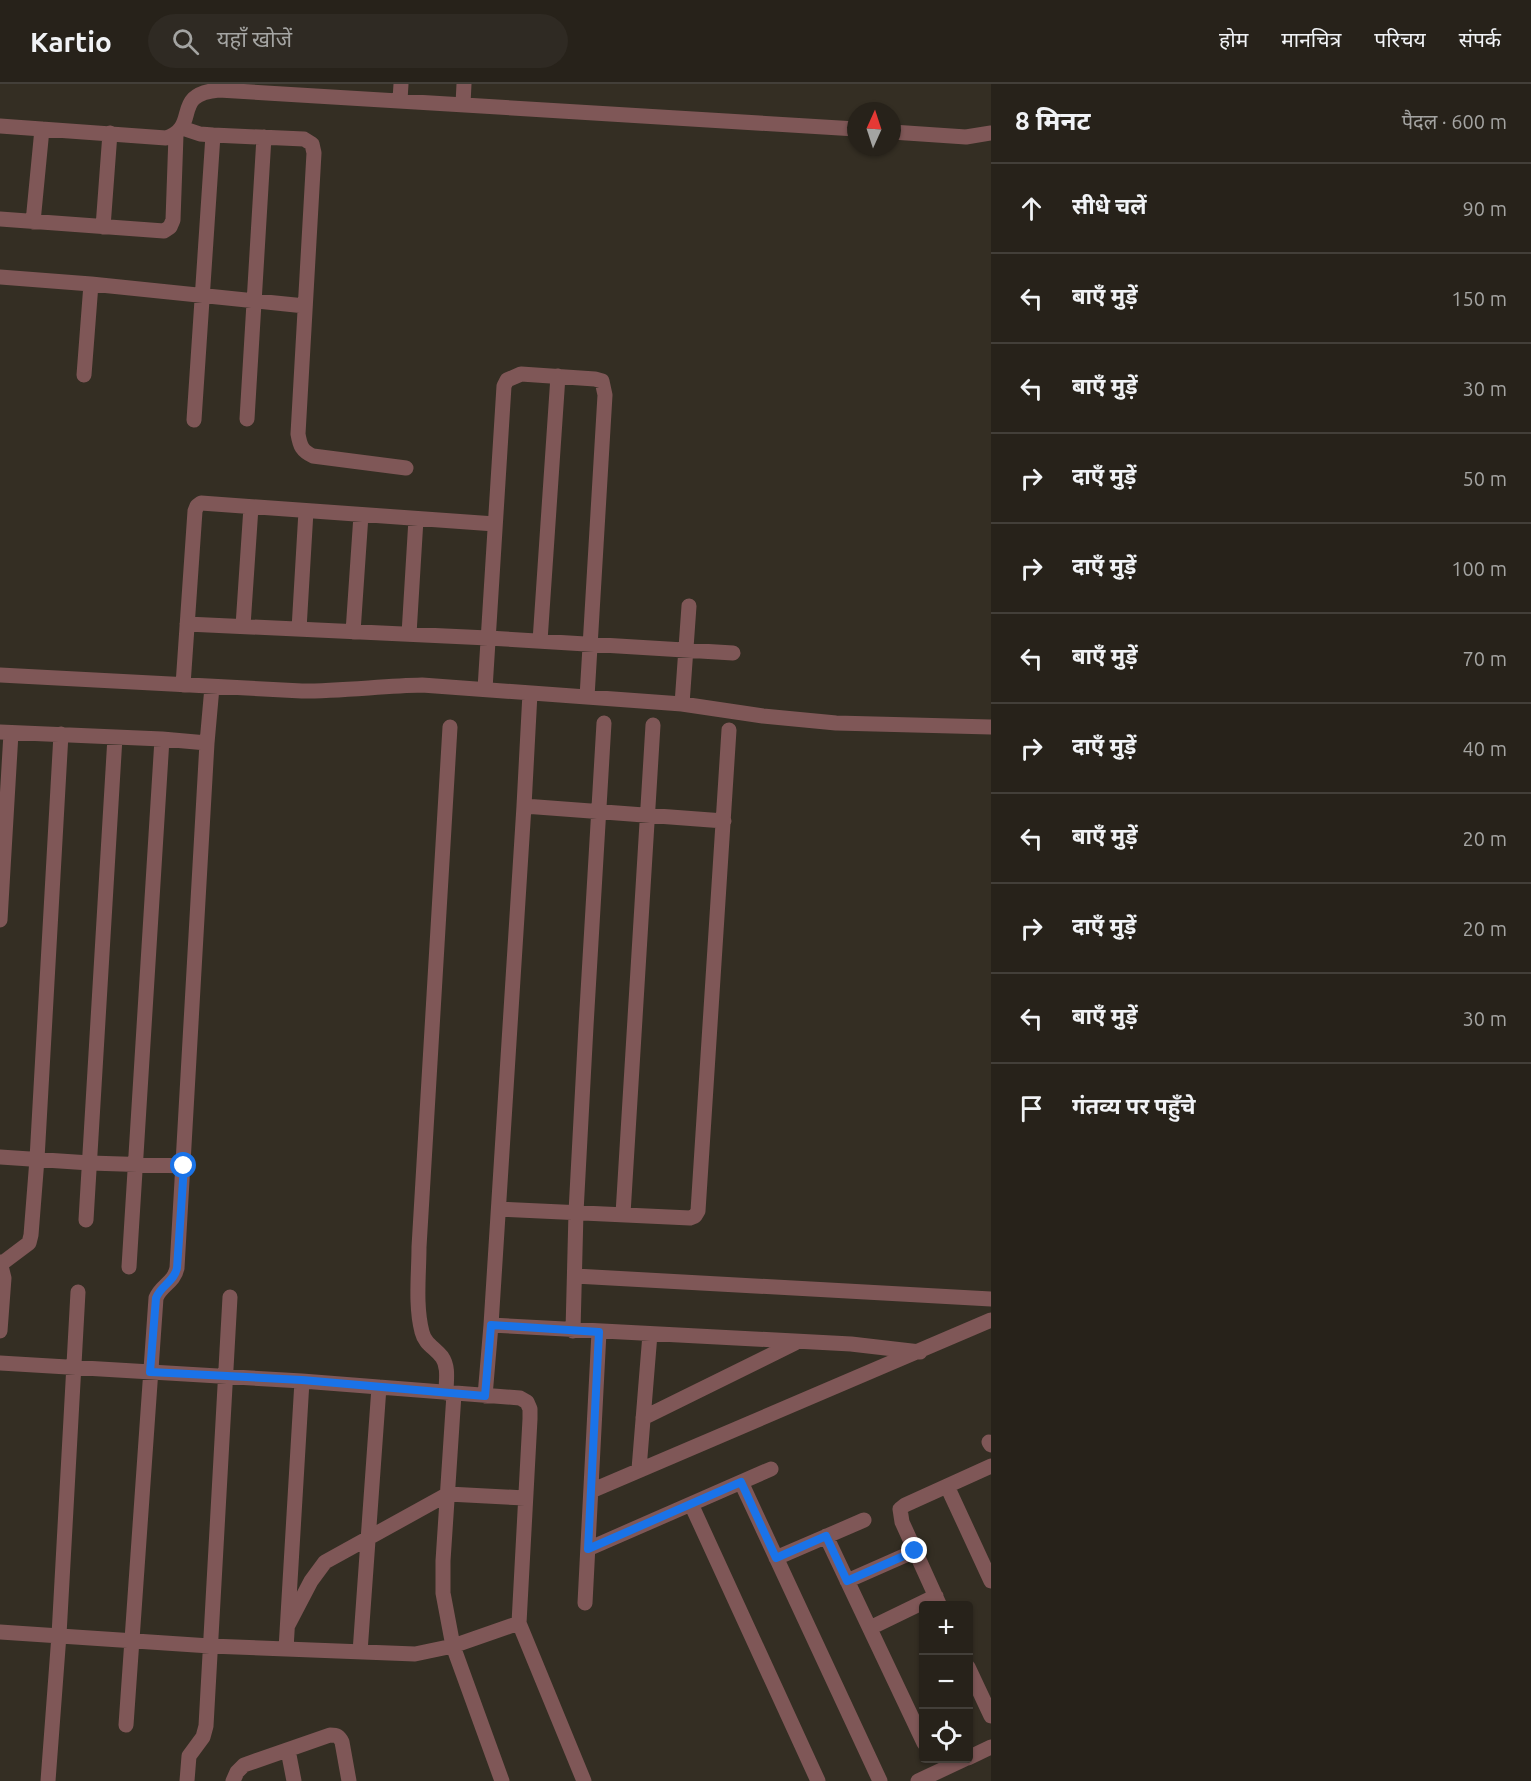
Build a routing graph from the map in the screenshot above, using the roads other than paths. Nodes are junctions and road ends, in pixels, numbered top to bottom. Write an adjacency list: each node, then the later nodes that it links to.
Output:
1 (401, 84): 6 (street)
2 (464, 84): 7 (street)
3 (272, 88): 4 (street); 5 (street)
4 (195, 90): 11 (street)
5 (336, 90): 6 (street)
6 (400, 100): 7 (street)
7 (463, 104): 9 (street)
8 (0, 126): 10 (street)
9 (847, 128)
10 (42, 129): 14 (street); 18 (street)
11 (179, 131): 14 (street); 15 (street); 19 (street)
12 (901, 133): 13 (street)
13 (991, 133)
14 (110, 134): 19 (street)
15 (213, 135): 16 (street); 22 (street)
16 (264, 138): 23 (street); 24 (street)
17 (0, 219): 18 (street)
18 (33, 222): 19 (street)
19 (103, 227)
20 (0, 277): 21 (street)
21 (91, 284): 22 (street); 25 (street)
22 (202, 297): 23 (street); 28 (street)
23 (254, 302): 24 (street); 27 (street)
24 (305, 306): 29 (street)
25 (84, 375)
26 (558, 376): 34 (street); 42 (street); 43 (street)
27 (247, 419)
28 (194, 420)
29 (406, 468)
30 (251, 507): 31 (street); 36 (street); 37 (street)
31 (306, 511): 32 (street); 38 (street)
32 (361, 515): 33 (street); 39 (street)
33 (416, 519): 34 (street); 40 (street)
34 (495, 524): 41 (street)
35 (689, 606): 44 (street)
36 (187, 624): 37 (street); 47 (street)
37 (243, 626): 38 (street)
38 (298, 629): 39 (street)
39 (353, 632): 40 (street)
40 (409, 634): 41 (street)
41 (488, 638): 42 (street); 49 (street)
42 (540, 641): 43 (street)
43 (590, 644): 44 (street); 51 (street)
44 (686, 650): 45 (street); 52 (street)
45 (733, 653)
46 (0, 675): 47 (street)
47 (183, 685): 48 (street)
48 (212, 687): 49 (street); 62 (street)
49 (485, 689): 50 (street)
50 (530, 693): 51 (street); 63 (street)
51 (587, 697): 52 (street)
52 (682, 704): 56 (street)
53 (604, 723): 64 (street)
54 (653, 725): 65 (street)
55 (450, 727): 97 (street)
56 (991, 727)
57 (729, 730): 66 (street)
58 (6, 732): 59 (street); 67 (street)
59 (61, 735): 60 (street); 69 (street)
60 (115, 737): 61 (street); 70 (street)
61 (162, 739): 62 (street); 71 (street)
62 (207, 743): 72 (street)
63 (524, 806): 64 (street); 73 (street)
64 (600, 812): 65 (street); 74 (street)
65 (647, 814): 66 (street); 75 (street)
66 (724, 821): 75 (street)
67 (0, 920)
68 (0, 1157): 69 (street)
69 (37, 1159): 70 (street); 77 (street)
70 (90, 1163): 71 (street); 76 (street)
71 (135, 1165): 72 (street); 78 (street)
72 (184, 1166): 93 (street)
73 (499, 1209): 74 (street); 84 (street)
74 (576, 1212): 75 (street); 79 (street)
75 (623, 1214)
76 (86, 1220)
77 (0, 1263): 85 (street)
78 (129, 1267)
79 (575, 1276): 82 (street); 86 (street)
80 (78, 1292): 92 (street)
81 (230, 1297): 94 (street)
82 (991, 1299)
83 (991, 1320): 90 (street)
84 (491, 1325): 86 (street); 98 (street)
85 (0, 1331)
86 (573, 1331): 87 (street)
87 (599, 1332): 88 (street); 105 (street)
88 (650, 1334): 89 (street); 99 (street)
89 (798, 1342): 90 (street); 99 (street)
90 (920, 1352): 101 (street)
91 (0, 1364): 92 (street)
92 (74, 1369): 93 (street); 124 (street)
93 (150, 1372): 94 (street); 125 (street)
94 (226, 1376): 95 (street); 126 (street)
95 (302, 1380): 96 (street); 121 (street)
96 (379, 1387): 97 (street); 111 (street)
97 (450, 1394): 98 (street); 106 (street)
98 (485, 1396): 107 (street)
99 (643, 1418): 101 (street)
100 (991, 1466): 104 (street)
101 (639, 1469): 105 (street)
102 (771, 1469): 103 (street)
103 (741, 1482): 108 (street); 114 (street)
104 (947, 1486): 113 (street); 116 (street)
105 (591, 1491): 112 (street)
106 (448, 1494): 107 (street); 111 (street); 127 (street)
107 (525, 1498): 120 (street)
108 (691, 1504): 112 (street); 145 (street)
109 (864, 1520): 110 (street)
110 (826, 1536): 114 (street); 115 (street)
111 (368, 1539): 121 (street); 129 (street)
112 (588, 1549): 118 (street)
113 (915, 1551): 115 (street); 117 (street)
114 (776, 1558): 146 (street)
115 (847, 1581): 122 (street)
116 (991, 1581)
117 (938, 1601)
118 (585, 1603)
119 (919, 1609): 122 (street)
120 (519, 1623): 127 (street); 144 (street)
121 (288, 1625): 128 (street)
122 (870, 1628): 133 (street)
123 (0, 1632): 124 (street)
124 (59, 1635): 125 (street); 138 (street)
125 (133, 1639): 126 (street); 132 (street)
126 (210, 1646): 128 (street); 139 (street)
127 (453, 1647): 129 (street); 143 (street)
128 (286, 1649): 129 (street)
129 (360, 1652)
130 (973, 1676): 131 (street)
131 (991, 1716)
132 (126, 1725)
133 (919, 1732)
134 (991, 1747): 136 (street)
135 (288, 1750): 140 (street); 141 (street); 142 (street)
136 (973, 1756)
137 (934, 1765): 147 (street)
138 (48, 1781)
139 (187, 1781)
140 (232, 1781)
141 (294, 1781)
142 (349, 1781)
143 (502, 1781)
144 (584, 1781)
145 (818, 1781)
146 (880, 1781)
147 (918, 1781)

